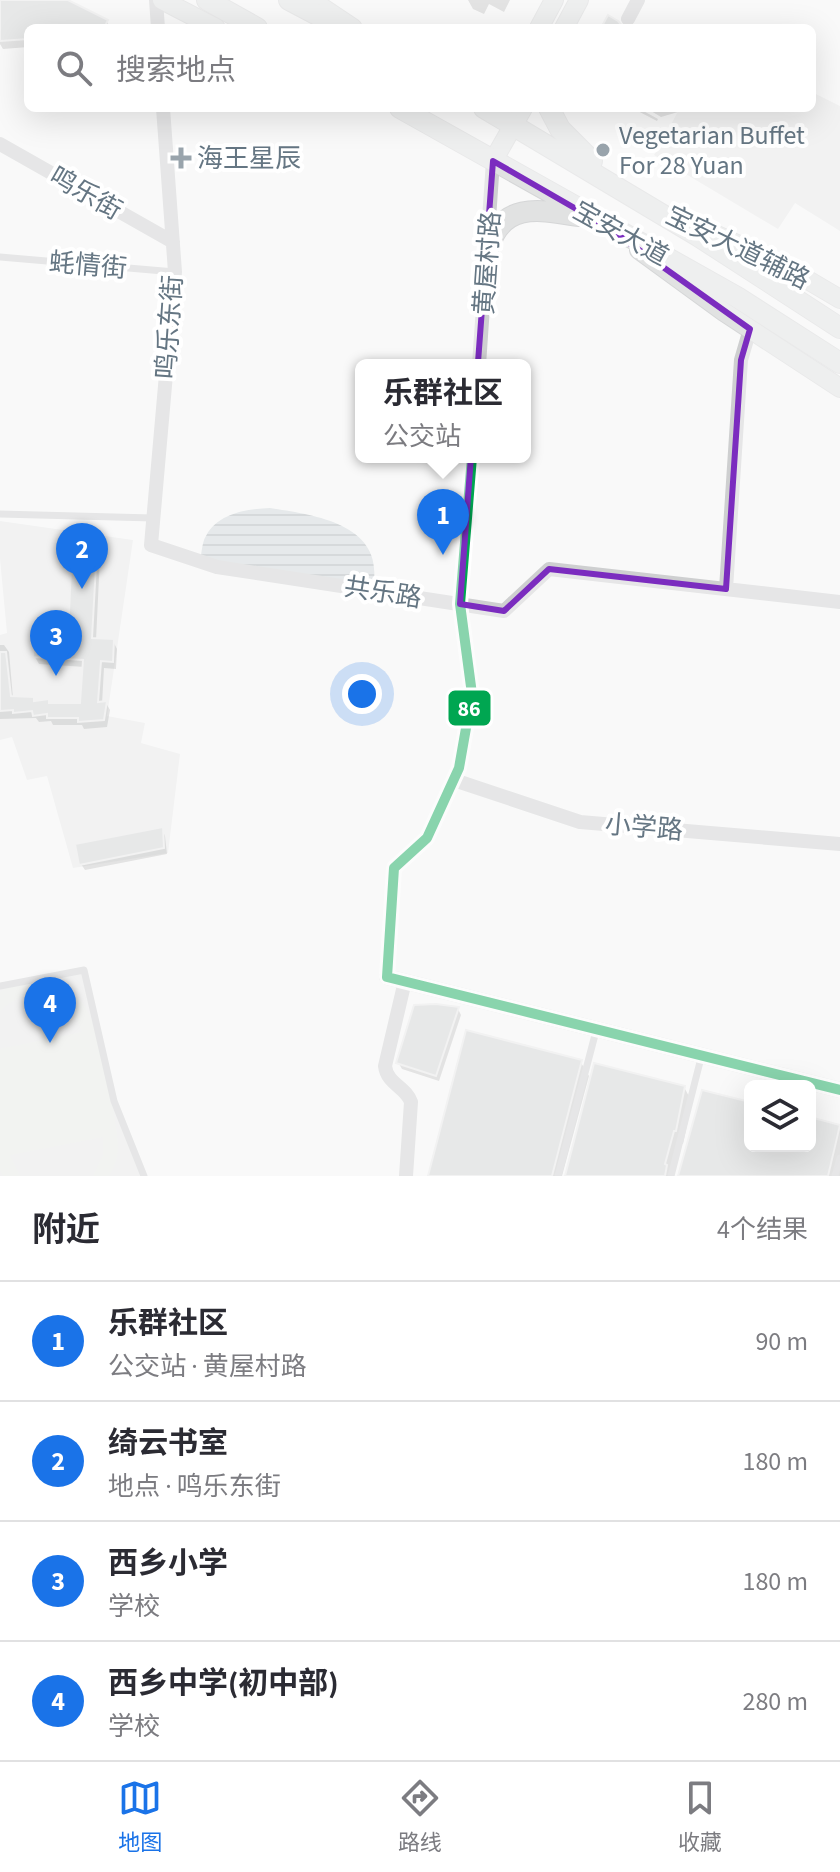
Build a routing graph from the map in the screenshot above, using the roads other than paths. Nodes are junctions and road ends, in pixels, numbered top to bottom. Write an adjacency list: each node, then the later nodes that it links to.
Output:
1 (156, 0): 10 (street)
2 (162, 0): 11 (main road)
3 (207, 0): 12 (main road)
4 (289, 0): 13 (main road)
5 (311, 0): 14 (main road)
6 (554, 0): 15 (main road)
7 (579, 0): 16 (main road)
8 (638, 0): 9 (street)
9 (628, 19)
10 (158, 24)
11 (208, 24)
12 (250, 24)
13 (334, 24)
14 (347, 24)
15 (541, 24)
16 (566, 24)
17 (163, 112): 28 (street, 鸣乐东街)
18 (398, 112): 23 (main road)
19 (407, 112): 23 (main road, 宝安大道)
20 (492, 112): 25 (main road)
21 (551, 112): 26 (main road)
22 (518, 116): 25 (main road); 26 (main road, 宝安大道)
23 (448, 135): 25 (main road, 宝安大道)
24 (0, 144): 28 (street, 鸣乐街)
25 (493, 161): 27 (main road, 宝安大道); 29 (street, 黄屋村路)
26 (635, 197): 32 (main road, 宝安大道辅路); 33 (main road, 宝安大道)
27 (599, 222): 29 (main road); 34 (main road, 宝安大道辅路); 36 (main road, 宝安大道)
28 (173, 242): 31 (street, 鸣乐东街)
29 (489, 247): 35 (street, 黄屋村路)
30 (0, 257): 31 (lane, 蚝情街)
31 (175, 272): 40 (street, 鸣乐东街)
32 (840, 299)
33 (840, 328)
34 (750, 329): 37 (main road, 宝安大道辅路); 42 (street)
35 (480, 359)
36 (840, 363)
37 (840, 388)
38 (472, 463): 44 (street)
39 (0, 514): 40 (lane)
40 (153, 518): 41 (street, 鸣乐东街)
41 (151, 545): 44 (street, 共乐路)
42 (726, 589): 43 (street, 共乐路); 44 (street, 共乐路)
43 (840, 602)
44 (460, 604): 45 (street)
45 (454, 780): 46 (street, 小学路); 47 (street)
46 (840, 844)
47 (387, 977): 48 (street)
48 (405, 981): 50 (street); 55 (street)
49 (0, 986): 54 (lane)
50 (596, 1029): 51 (street); 56 (lane)
51 (702, 1055): 52 (street); 57 (lane)
52 (840, 1090)
53 (840, 1158): 58 (lane)
54 (144, 1176)
55 (406, 1176)
56 (558, 1176)
57 (671, 1176)
58 (835, 1176)

